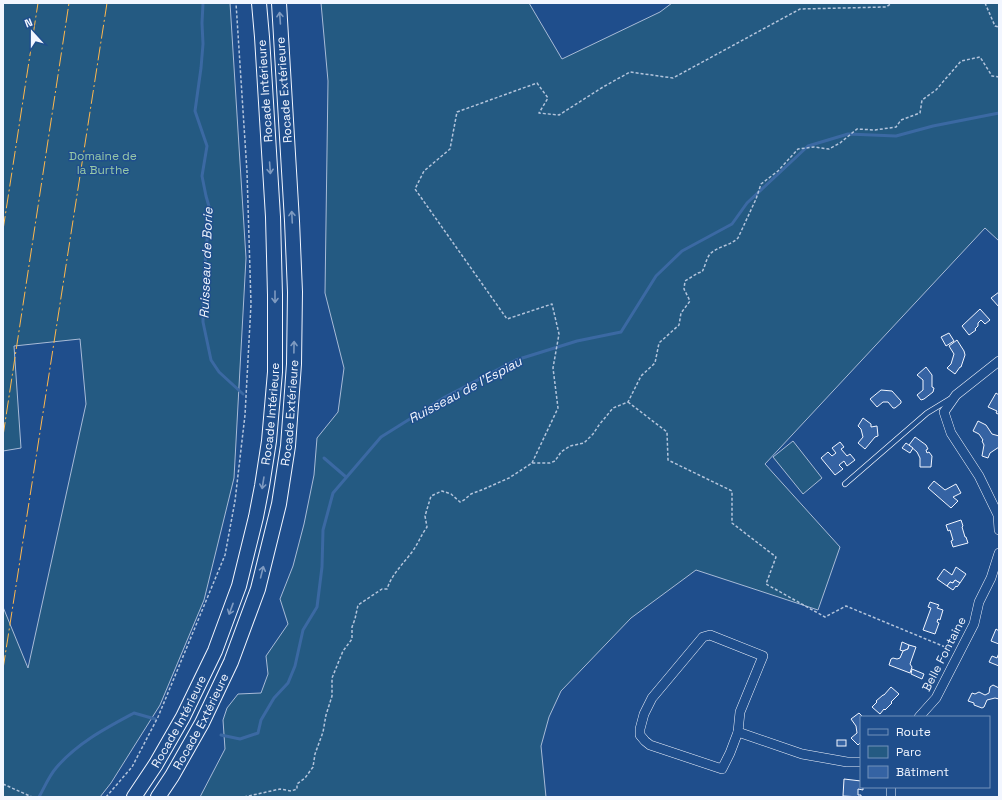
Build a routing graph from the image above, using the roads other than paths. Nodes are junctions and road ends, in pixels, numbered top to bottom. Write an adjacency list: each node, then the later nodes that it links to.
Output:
1 (259, 3): 11 (highway, Rocade Intérieure, one-way to 11)
2 (279, 3): 12 (highway, Rocade Extérieure, one-way to 2)
3 (999, 361): 4 (street)
4 (956, 395): 5 (lane); 6 (street)
5 (845, 484)
6 (999, 530)
7 (999, 553): 8 (street, Belle Fontaine)
8 (920, 716)
9 (738, 732): 9 (street); 10 (street)
10 (860, 762)
11 (134, 797)
12 (158, 797)

